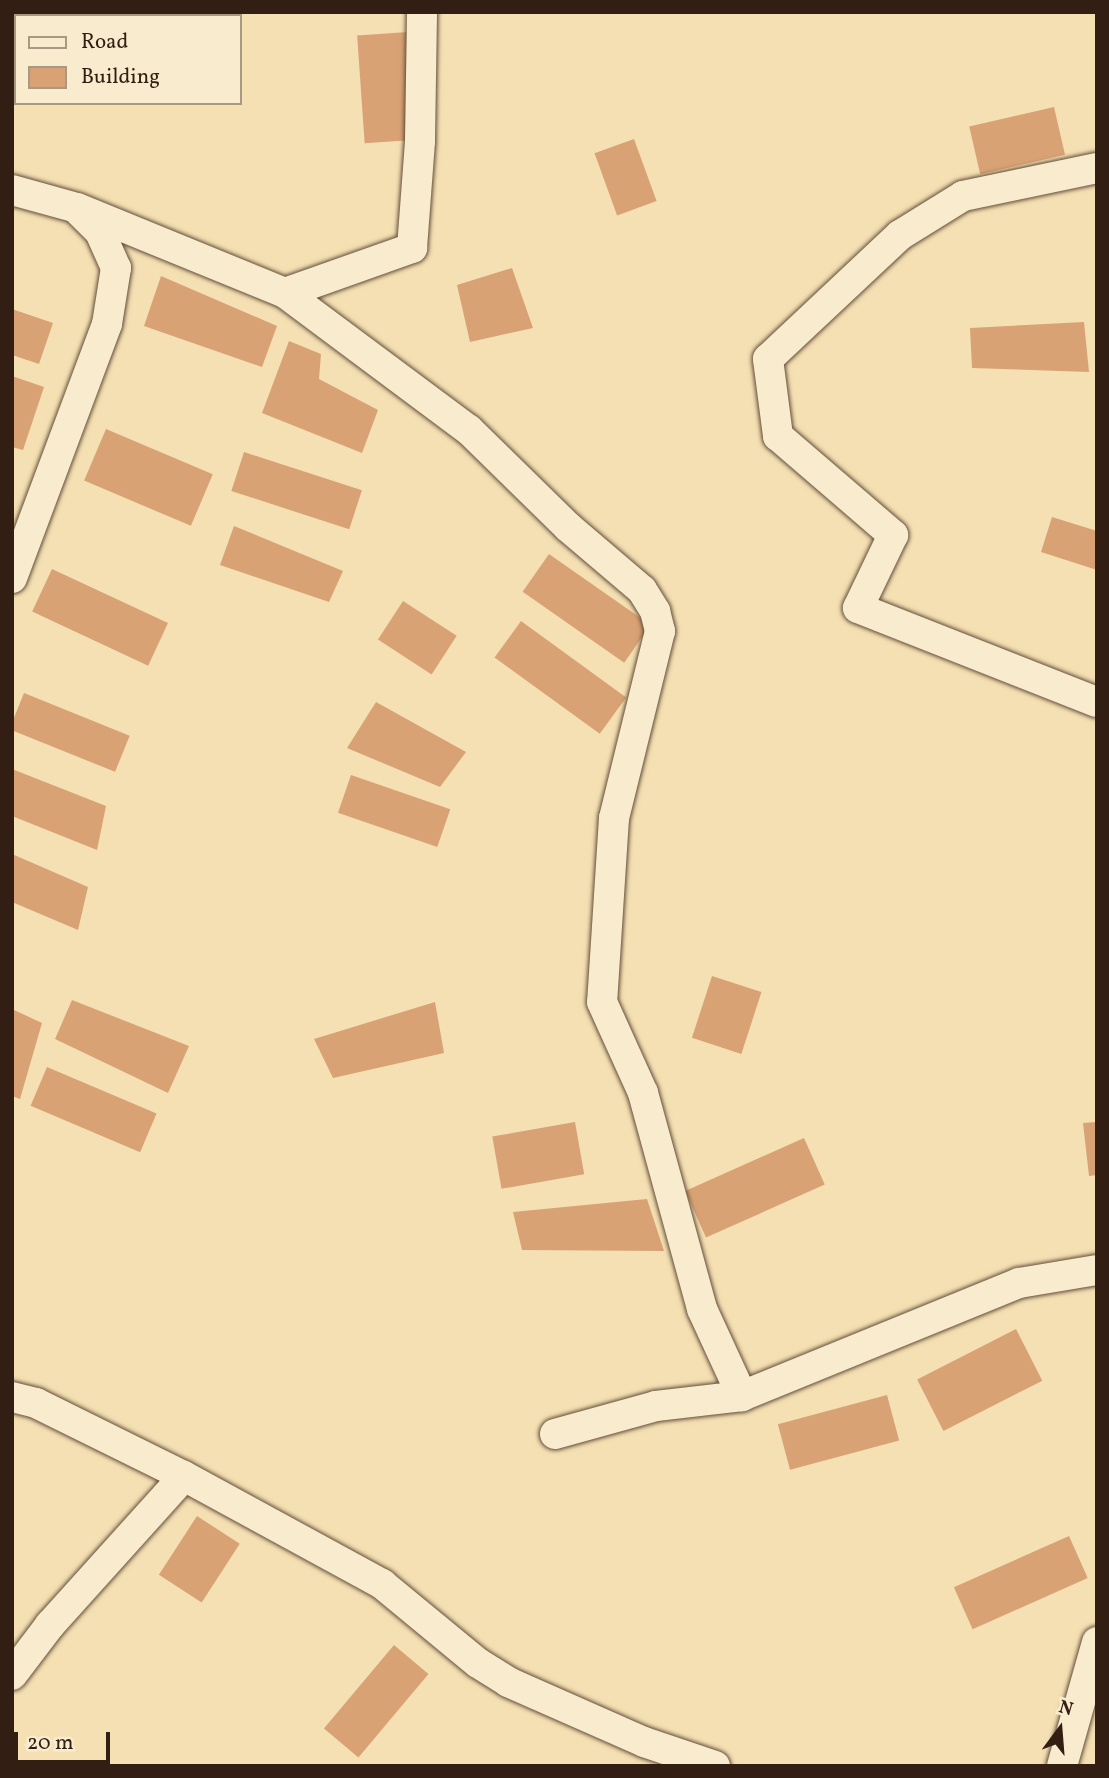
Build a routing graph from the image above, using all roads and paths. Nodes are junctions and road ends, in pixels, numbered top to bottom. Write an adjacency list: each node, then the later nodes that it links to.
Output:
1 (422, 12): 5 (street)
2 (1097, 168): 7 (street)
3 (12, 190): 4 (street)
4 (77, 208): 5 (street); 6 (street)
5 (285, 293): 9 (street)
6 (12, 578)
7 (1097, 702)
8 (1097, 1270): 9 (street)
9 (742, 1396): 11 (street)
10 (12, 1397): 12 (street)
11 (555, 1434)
12 (184, 1476): 14 (street); 15 (street)
13 (1097, 1642): 16 (street)
14 (12, 1675)
15 (715, 1766)
16 (1062, 1766)

